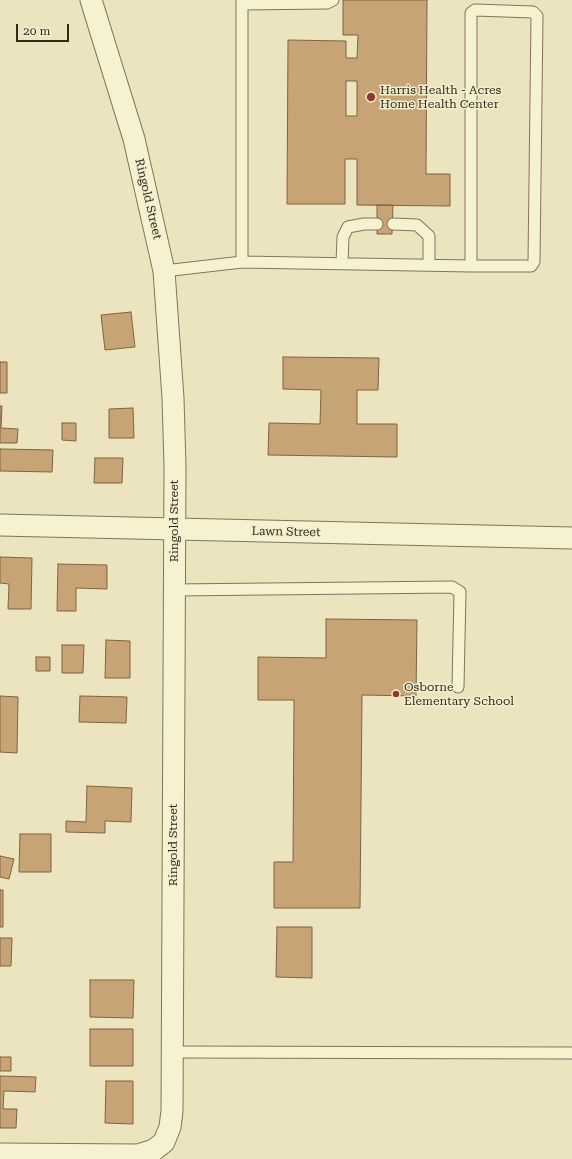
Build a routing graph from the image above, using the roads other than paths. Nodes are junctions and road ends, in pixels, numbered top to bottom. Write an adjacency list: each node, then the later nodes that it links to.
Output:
1 (91, 0): 10 (street, Ringold Street)
2 (333, 0): 3 (lane)
3 (242, 2): 6 (lane)
4 (377, 224): 7 (lane)
5 (392, 224): 8 (lane)
6 (242, 262): 7 (lane); 10 (lane)
7 (342, 264): 8 (lane)
8 (429, 265): 9 (lane)
9 (471, 266): 9 (lane)
10 (164, 271): 12 (street, Ringold Street)
11 (0, 525): 12 (street, Lawn Street)
12 (174, 530): 13 (street, Lawn Street); 14 (street, Ringold Street)
13 (572, 538)
14 (174, 590): 15 (lane); 16 (street, Ringold Street)
15 (458, 687)
16 (172, 1052): 17 (lane); 18 (street, Ringold Street)
17 (572, 1053)
18 (0, 1154)

